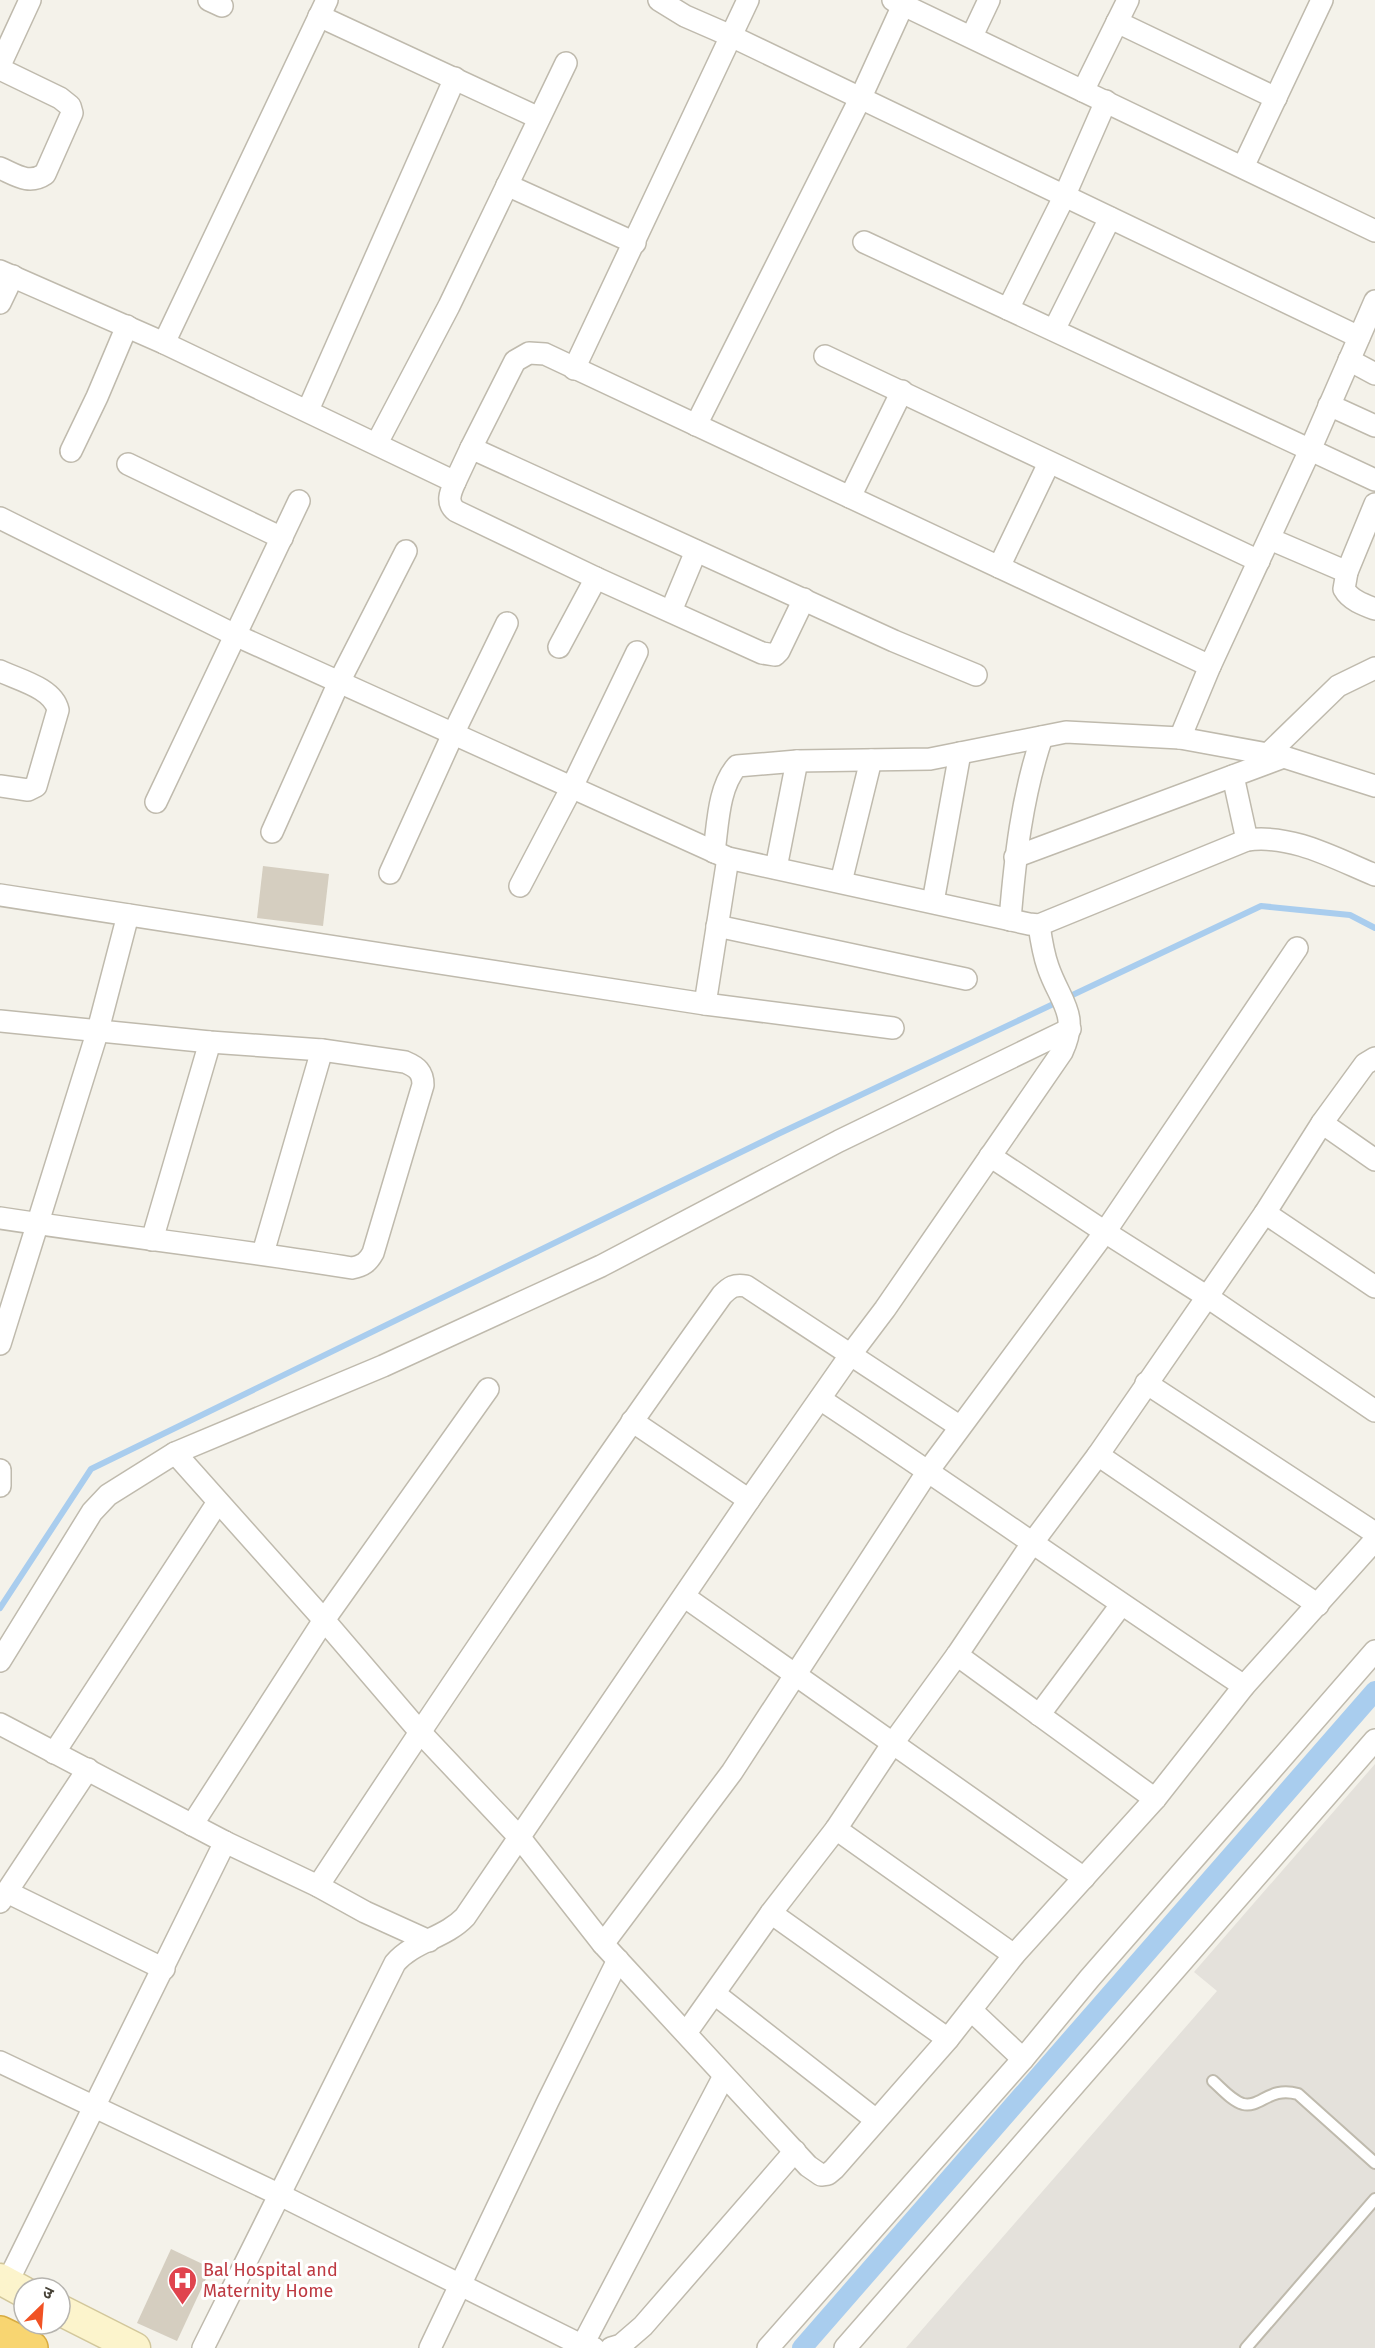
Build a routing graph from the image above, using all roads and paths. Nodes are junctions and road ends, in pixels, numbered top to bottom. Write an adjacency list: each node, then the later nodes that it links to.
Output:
1 (30, 0): 13 (street)
2 (659, 0): 10 (street)
3 (748, 0): 10 (street)
4 (989, 0): 11 (street)
5 (1128, 0): 9 (street)
6 (1322, 0): 17 (street)
7 (898, 3): 11 (street); 16 (street)
8 (323, 8): 14 (street); 35 (street)
9 (1117, 22): 15 (street); 17 (street)
10 (731, 36): 16 (street); 27 (street)
11 (972, 36): 15 (street)
12 (566, 63): 19 (street)
13 (0, 64): 21 (street)
14 (455, 78): 19 (street); 42 (street)
15 (1083, 91): 18 (street)
16 (861, 97): 23 (street); 43 (street)
17 (1276, 98): 20 (street)
18 (1106, 101): 20 (street); 23 (street)
19 (539, 118): 22 (street)
20 (1243, 167): 25 (street)
21 (0, 168)
22 (507, 185): 27 (street); 45 (street)
23 (1064, 197): 24 (street); 30 (street)
24 (1110, 218): 33 (street); 34 (street)
25 (1375, 231)
26 (864, 242): 30 (street)
27 (635, 243): 38 (street)
28 (6, 274): 29 (street); 32 (street)
29 (0, 303)
30 (1008, 309): 33 (street)
31 (1373, 311): 34 (street)
32 (127, 326): 35 (street); 48 (street)
33 (1054, 330): 47 (street)
34 (1359, 337): 37 (street)
35 (164, 343): 42 (street)
36 (825, 356): 40 (street)
37 (1349, 360): 39 (street); 41 (street)
38 (574, 369): 43 (street); 46 (street)
39 (1375, 374)
40 (902, 391): 49 (street); 53 (street)
41 (1329, 405): 44 (street); 47 (street)
42 (309, 410): 45 (street)
43 (696, 425): 53 (street)
44 (1375, 426)
45 (377, 443): 52 (street)
46 (471, 448): 52 (street); 60 (street)
47 (1310, 450): 51 (street); 58 (street)
48 (70, 451)
49 (1049, 463): 61 (street); 62 (street)
50 (129, 464): 57 (street)
51 (1375, 480)
52 (455, 482): 64 (street)
53 (850, 497): 62 (street)
54 (299, 501): 57 (street)
55 (1375, 504): 63 (street)
56 (0, 518): 69 (street)
57 (282, 538): 69 (street)
58 (1270, 538): 61 (street); 63 (street)
59 (406, 551): 76 (street)
60 (696, 551): 65 (street); 67 (street)
61 (1259, 561): 72 (street)
62 (999, 567): 72 (street)
63 (1347, 572): 66 (street)
64 (596, 578): 67 (street); 70 (street)
65 (804, 599): 67 (street); 75 (street)
66 (1375, 609)
67 (671, 611)
68 (507, 623): 77 (street)
69 (235, 635): 76 (street); 88 (street)
70 (559, 647)
71 (637, 652): 87 (street)
72 (1210, 666): 79 (street)
73 (1375, 668): 81 (street)
74 (0, 671): 85 (street)
75 (976, 675)
76 (339, 682): 77 (street); 89 (street)
77 (453, 734): 87 (street); 94 (street)
78 (1042, 737): 79 (street); 80 (street); 92 (street)
79 (1180, 738): 81 (street)
80 (960, 753): 82 (street); 99 (street)
81 (1276, 755): 84 (street); 86 (street)
82 (871, 760): 83 (street); 96 (street)
83 (797, 761): 91 (street); 93 (street)
84 (1233, 776): 90 (street); 92 (street)
85 (0, 786)
86 (1375, 786)
87 (572, 787): 91 (street); 97 (street)
88 (156, 802)
89 (272, 832)
90 (1247, 840): 95 (street); 102 (street)
91 (721, 855): 93 (street); 103 (street)
92 (1015, 857): 101 (street)
93 (776, 868): 96 (street)
94 (390, 873)
95 (1375, 875)
96 (841, 882): 99 (street)
97 (520, 886)
98 (0, 895): 100 (street)
99 (933, 902): 101 (street)
100 (128, 915): 106 (street); 110 (street)
101 (1010, 920): 102 (street)
102 (1039, 925): 108 (street)
103 (717, 926): 105 (street); 106 (street)
104 (1297, 948): 120 (street)
105 (966, 980)
106 (705, 1004): 109 (street)
107 (0, 1022): 110 (street)
108 (1070, 1023): 115 (street); 133 (street)
109 (893, 1028)
110 (98, 1030): 111 (street); 119 (street)
111 (210, 1042): 112 (street); 121 (street)
112 (322, 1050): 122 (street); 122 (street)
113 (1375, 1058): 114 (street)
114 (1322, 1124): 116 (street); 117 (street)
115 (990, 1156): 120 (street); 126 (street)
116 (1375, 1161)
117 (1265, 1213): 123 (street); 124 (street)
118 (0, 1218): 119 (street)
119 (38, 1224): 121 (street); 125 (street)
120 (1105, 1232): 124 (street); 132 (street)
121 (152, 1240): 122 (street)
122 (263, 1253)
123 (1375, 1287)
124 (1206, 1296): 127 (street); 130 (street)
125 (0, 1344)
126 (851, 1354): 129 (street); 131 (street); 132 (street)
127 (1146, 1383): 134 (street); 140 (street)
128 (488, 1389): 146 (street)
129 (820, 1399): 136 (street); 138 (street)
130 (1375, 1411)
131 (632, 1421): 138 (street); 154 (street)
132 (959, 1426): 136 (street)
133 (175, 1453): 139 (street); 149 (street)
134 (1098, 1455): 142 (street); 145 (street)
135 (0, 1470): 137 (street)
136 (928, 1471): 142 (street); 150 (street)
137 (0, 1486)
138 (749, 1500): 143 (street)
139 (218, 1502): 146 (street); 157 (street)
140 (1375, 1533)
141 (1375, 1540): 145 (street)
142 (1033, 1542): 144 (street); 148 (street)
143 (685, 1597): 150 (street); 162 (street)
144 (1121, 1605): 151 (street); 152 (street)
145 (1318, 1605): 151 (street)
146 (324, 1620): 154 (street); 160 (street)
147 (1375, 1652): 177 (street)
148 (957, 1655): 152 (street); 156 (street)
149 (0, 1661)
150 (795, 1676): 156 (street); 169 (street)
151 (1244, 1686): 159 (street)
152 (1039, 1715): 159 (street)
153 (0, 1724): 157 (street)
154 (420, 1732): 162 (street); 165 (street)
155 (1375, 1740): 198 (street)
156 (893, 1743): 161 (street); 164 (street)
157 (54, 1753): 158 (street)
158 (88, 1769): 160 (street); 166 (street)
159 (1155, 1799): 164 (street)
160 (192, 1825): 163 (street)
161 (836, 1829): 167 (street); 170 (street)
162 (520, 1838): 168 (street); 169 (street)
163 (225, 1842): 165 (street); 172 (street)
164 (1084, 1878): 170 (street)
165 (318, 1886): 168 (street)
166 (3, 1897): 172 (street)
167 (771, 1913): 173 (street); 176 (street)
168 (429, 1941): 185 (street)
169 (603, 1944): 171 (street)
170 (1014, 1955): 174 (street)
171 (618, 1960): 175 (street); 188 (street)
172 (164, 1969): 181 (street)
173 (715, 1994): 175 (street); 182 (street)
174 (971, 2010): 176 (street); 177 (street)
175 (686, 2033): 179 (street)
176 (948, 2039): 182 (street)
177 (1023, 2059): 197 (street)
178 (0, 2062): 181 (street)
179 (724, 2076): 183 (street); 191 (street)
180 (1213, 2081): 184 (lane)
181 (93, 2108): 185 (street); 187 (street)
182 (876, 2120): 183 (street)
183 (795, 2151): 196 (street)
184 (1375, 2163)
185 (278, 2194): 188 (street); 194 (street)
186 (1375, 2199): 199 (lane)
187 (10, 2285)
188 (462, 2285): 191 (street); 195 (street)
189 (72, 2316): 193 (main road)
190 (0, 2333): 192 (highway)
191 (586, 2347)
192 (31, 2348)
193 (135, 2348)
194 (203, 2348)
195 (430, 2348)
196 (611, 2348)
197 (768, 2348)
198 (844, 2348)
199 (1246, 2348)

